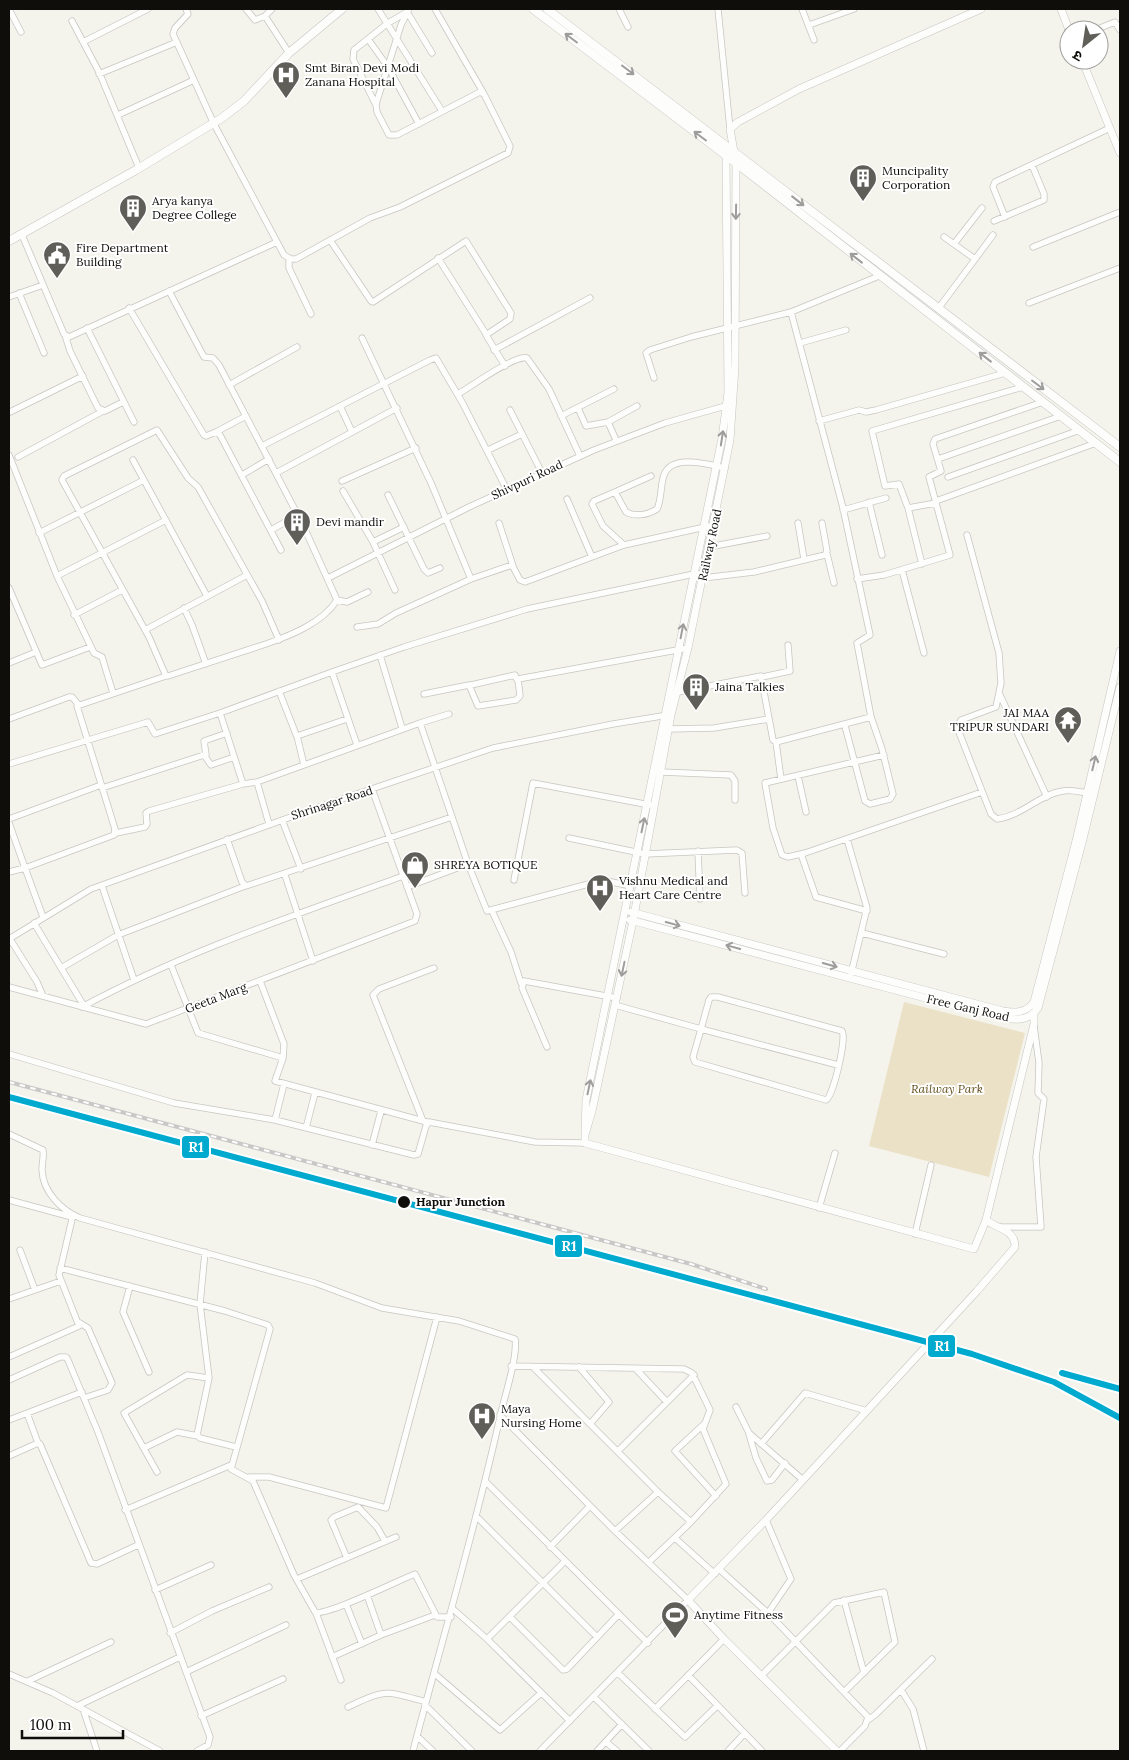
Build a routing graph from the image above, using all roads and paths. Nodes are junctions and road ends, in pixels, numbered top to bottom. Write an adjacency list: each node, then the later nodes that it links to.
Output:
1 (9, 9): 24 (street)
2 (148, 9): 28 (street)
3 (186, 9): 29 (street)
4 (246, 9): 17 (street)
5 (272, 9): 17 (street)
6 (342, 9): 30 (main road)
7 (378, 9): 19 (street)
8 (435, 9): 36 (street)
9 (533, 9): 46 (main road, one-way to 9)
10 (547, 9): 44 (main road, one-way to 44)
11 (619, 9): 22 (street)
12 (718, 9): 43 (street)
13 (802, 9): 21 (street)
14 (854, 9): 21 (street)
15 (981, 9): 43 (street)
16 (408, 11): 19 (street); 25 (street); 31 (street)
17 (265, 16): 30 (street)
18 (72, 21): 28 (street)
19 (388, 23): 25 (street); 26 (street)
20 (1109, 24): 23 (street)
21 (809, 26): 27 (street)
22 (628, 27)
23 (1120, 30)
24 (21, 32)
25 (398, 36): 32 (street); 38 (street)
26 (368, 39): 32 (street); 37 (street)
27 (814, 40)
28 (84, 42): 34 (street)
29 (177, 42): 34 (street); 35 (street)
30 (289, 53): 40 (main road)
31 (432, 54)
32 (388, 67): 37 (street); 41 (street)
33 (1086, 70): 42 (street)
34 (100, 74): 39 (street)
35 (194, 80): 39 (street); 40 (street)
36 (484, 94): 38 (street); 57 (street)
37 (376, 105): 41 (street)
38 (442, 111): 41 (street)
39 (118, 115): 49 (street)
40 (214, 124): 49 (main road); 59 (street)
41 (419, 124)
42 (1110, 128): 45 (street); 48 (street)
43 (730, 129): 44 (street, Railway Road)
44 (732, 150): 47 (street, Railway Road); 76 (main road, one-way to 76)
45 (1120, 153)
46 (726, 155): 47 (main road); 64 (street)
47 (736, 163): 65 (street, Railway Road, one-way to 65); 68 (main road, one-way to 47)
48 (1032, 165): 52 (street); 52 (street)
49 (139, 168): 54 (main road)
50 (982, 208): 60 (street)
51 (1120, 212): 61 (street)
52 (1005, 217): 53 (street)
53 (994, 221)
54 (22, 234): 58 (main road); 69 (street)
55 (994, 235): 66 (street)
56 (944, 237): 60 (street)
57 (330, 240): 62 (street); 63 (street)
58 (9, 241)
59 (277, 242): 63 (street); 70 (street)
60 (954, 244): 66 (street)
61 (1033, 247)
62 (438, 258): 83 (street); 83 (street)
63 (290, 259): 78 (street)
64 (726, 259): 65 (street); 81 (street)
65 (734, 259): 79 (street, Railway Road)
66 (976, 259): 76 (street)
67 (1120, 268): 74 (street)
68 (879, 276): 77 (street); 91 (main road, one-way to 68)
69 (43, 284): 71 (street); 84 (street)
70 (169, 291): 75 (street); 95 (street)
71 (19, 293): 72 (street); 89 (street)
72 (9, 297)
73 (590, 298): 88 (street)
74 (1029, 303)
75 (129, 308): 80 (street); 116 (street)
76 (938, 309): 122 (main road, one-way to 122)
77 (791, 312): 79 (street); 86 (street)
78 (311, 314)
79 (735, 327): 81 (street); 101 (street, Railway Road)
80 (87, 328): 84 (street); 99 (street)
81 (727, 328): 93 (street); 101 (street)
82 (846, 330): 86 (street)
83 (486, 334): 88 (street)
84 (65, 335): 92 (street)
85 (362, 338): 94 (street)
86 (800, 343): 112 (street)
87 (298, 347): 95 (street)
88 (494, 350): 90 (street)
89 (44, 353)
90 (505, 366): 98 (street); 110 (street)
91 (1006, 373): 96 (main road); 112 (street)
92 (83, 376): 107 (street); 108 (street)
93 (654, 378)
94 (384, 383): 98 (street); 102 (street); 104 (street)
95 (228, 385): 109 (street)
96 (1023, 387): 100 (main road); 149 (street)
97 (614, 389): 105 (street)
98 (458, 394): 124 (street)
99 (123, 402): 107 (street); 113 (street)
100 (1043, 402): 111 (main road); 129 (street)
101 (730, 405): 119 (street, Shivpuri Road); 132 (street, one-way to 101); 133 (street, Railway Road)
102 (340, 406): 117 (street); 121 (street)
103 (637, 406): 114 (street)
104 (397, 408): 117 (street); 123 (street)
105 (578, 408): 110 (street); 114 (street)
106 (510, 410): 118 (street)
107 (103, 411): 126 (street)
108 (10, 412)
109 (246, 416): 116 (street); 121 (street)
110 (561, 416): 127 (street)
111 (1061, 416): 115 (main road); 129 (street)
112 (819, 421): 150 (street)
113 (134, 422)
114 (608, 422): 119 (street)
115 (1080, 430): 120 (main road); 138 (street)
116 (216, 432): 136 (street)
117 (352, 432): 134 (street)
118 (522, 434): 124 (street); 135 (street)
119 (616, 440): 127 (street, Shivpuri Road)
120 (1096, 443): 131 (main road); 148 (street)
121 (262, 446): 128 (street)
122 (1120, 447)
123 (416, 448): 140 (street); 153 (street)
124 (488, 450): 141 (street)
125 (9, 455): 162 (street)
126 (18, 456)
127 (580, 456): 135 (street, Shivpuri Road)
128 (269, 459): 134 (street); 136 (street)
129 (938, 459): 148 (street)
130 (133, 460): 139 (street)
131 (1120, 462)
132 (717, 467): 133 (street); 143 (street); 159 (street)
133 (725, 468): 158 (street, Railway Road)
134 (276, 473): 152 (street)
135 (542, 473): 141 (street, Shivpuri Road)
136 (242, 475): 161 (street)
137 (651, 476): 143 (street)
138 (948, 477)
139 (144, 480): 151 (street); 154 (street)
140 (342, 481)
141 (506, 490): 153 (street, Shivpuri Road)
142 (343, 491): 166 (street)
143 (615, 492): 167 (street)
144 (388, 495): 160 (street)
145 (886, 498): 147 (street)
146 (567, 499): 174 (street)
147 (869, 502): 150 (street); 173 (street)
148 (936, 502): 149 (street); 176 (street)
149 (908, 508): 176 (street)
150 (843, 510): 186 (street)
151 (79, 511): 162 (street); 172 (street); 181 (street)
152 (298, 515): 161 (street); 184 (street)
153 (447, 518): 165 (street, Shivpuri Road); 185 (street)
154 (166, 520): 172 (street); 192 (street)
155 (798, 522): 175 (street)
156 (499, 523): 177 (street)
157 (822, 523): 171 (street)
158 (714, 525): 159 (street); 168 (street, Railway Road)
159 (704, 526): 167 (street); 180 (street)
160 (404, 527): 165 (street); 166 (street)
161 (271, 530): 169 (street)
162 (39, 533): 182 (street)
163 (967, 535): 220 (street)
164 (767, 536): 168 (street)
165 (409, 537): 170 (street, Shivpuri Road); 178 (street)
166 (373, 542): 170 (street)
167 (624, 545): 174 (street)
168 (709, 547): 183 (street, Railway Road)
169 (281, 550)
170 (378, 553): 184 (street, Shivpuri Road); 190 (street)
171 (827, 554): 175 (street); 187 (street)
172 (102, 555): 182 (street); 189 (street)
173 (882, 555)
174 (592, 557): 177 (street)
175 (804, 559): 183 (street)
176 (922, 564): 179 (street)
177 (513, 566): 185 (street)
178 (440, 568)
179 (902, 570): 186 (street); 207 (street)
180 (694, 574): 183 (street); 194 (street); 208 (street)
181 (247, 575): 192 (street); 200 (street)
182 (57, 576): 197 (street)
183 (703, 576): 195 (street, Railway Road)
184 (328, 578): 193 (street)
185 (471, 578): 198 (street)
186 (858, 579): 226 (street)
187 (834, 583)
188 (9, 588): 206 (street)
189 (122, 590): 197 (street); 199 (street)
190 (395, 590)
191 (368, 592): 193 (street)
192 (207, 596): 196 (street)
193 (337, 600): 200 (street)
194 (688, 602): 195 (street); 204 (street, one-way to 194)
195 (697, 603): 203 (street, Railway Road)
196 (184, 608): 199 (street); 210 (street)
197 (74, 615): 202 (street)
198 (356, 627)
199 (145, 630): 212 (street)
200 (279, 640): 210 (street)
201 (788, 645): 213 (street)
202 (90, 647): 206 (street); 218 (street)
203 (688, 648): 204 (street); 219 (street, Railway Road)
204 (678, 650): 214 (street); 219 (street)
205 (1120, 651): 254 (street, one-way to 205)
206 (36, 652): 209 (street)
207 (924, 653)
208 (380, 655): 211 (street); 232 (street)
209 (9, 663)
210 (206, 664): 212 (street)
211 (332, 672): 217 (street); 228 (street)
212 (166, 676): 218 (street)
213 (762, 677): 219 (street); 229 (street)
214 (517, 680): 215 (street); 215 (street)
215 (470, 686): 221 (street)
216 (1120, 687): 313 (street)
217 (278, 691): 223 (street); 235 (street)
218 (114, 692): 222 (street)
219 (673, 693): 225 (street, Railway Road)
220 (999, 693): 253 (street); 255 (street)
221 (424, 694)
222 (78, 704): 227 (street); 236 (street)
223 (220, 713): 234 (street); 236 (street)
224 (449, 714): 230 (street)
225 (668, 715): 233 (street, Railway Road); 245 (street, Shrinagar Road); 257 (street)
226 (871, 717): 231 (street); 240 (street)
227 (9, 719)
228 (347, 719): 235 (street); 238 (street)
229 (770, 720): 233 (street); 237 (street)
230 (420, 723): 232 (street); 245 (street)
231 (845, 726): 237 (street); 242 (street)
232 (402, 728): 238 (street)
233 (669, 729): 246 (street, Railway Road)
234 (228, 733): 239 (street); 241 (street)
235 (296, 737): 244 (street)
236 (86, 740): 243 (street); 251 (street)
237 (776, 742): 248 (street)
238 (357, 746): 244 (street)
239 (206, 755): 241 (street); 251 (street)
240 (884, 755): 242 (street); 242 (street)
241 (234, 757): 250 (street)
242 (854, 763): 247 (street)
243 (9, 764)
244 (304, 765): 249 (street)
245 (435, 768): 252 (street, Shrinagar Road); 259 (street)
246 (661, 772): 256 (street); 257 (street, Railway Road)
247 (798, 776): 248 (street); 258 (street)
248 (781, 779): 270 (street)
249 (257, 782): 250 (street); 262 (street)
250 (243, 784): 263 (street)
251 (102, 787): 261 (street); 263 (street)
252 (372, 789): 260 (street, Shrinagar Road); 266 (street)
253 (982, 792): 255 (street); 267 (street)
254 (1087, 793): 255 (street); 306 (street)
255 (1047, 797)
256 (735, 800)
257 (651, 806): 269 (street, Railway Road); 277 (street)
258 (806, 812)
259 (452, 817): 266 (street); 271 (street)
260 (282, 820): 262 (street, Shrinagar Road); 273 (street)
261 (9, 821): 272 (street)
262 (269, 824): 265 (street, Shrinagar Road)
263 (116, 834): 272 (street)
264 (569, 838): 269 (street)
265 (227, 839): 278 (street, Shrinagar Road); 279 (street)
266 (389, 839): 273 (street); 276 (street)
267 (847, 839): 270 (street); 286 (street)
268 (698, 851): 269 (street); 282 (street); 283 (street)
269 (641, 854): 280 (street); 287 (street, Railway Road)
270 (800, 854): 286 (street)
271 (468, 864): 281 (street); 284 (street)
272 (24, 868): 274 (street); 289 (street)
273 (301, 869): 275 (street)
274 (9, 872)
275 (284, 875): 279 (street); 288 (street)
276 (403, 876): 281 (street); 288 (street)
277 (514, 880)
278 (102, 886): 289 (street, Shrinagar Road); 294 (street)
279 (245, 886): 294 (street)
280 (631, 886): 284 (street); 285 (street)
281 (408, 887): 298 (street, Geeta Marg)
282 (745, 893)
283 (700, 899)
284 (492, 911): 305 (street)
285 (626, 911): 287 (street); 290 (street)
286 (867, 911): 293 (street)
287 (634, 913): 291 (street, Railway Road); 296 (street, one-way to 296)
288 (296, 914): 298 (street); 299 (street)
289 (44, 917): 292 (street, Shrinagar Road)
290 (625, 919): 291 (street, Free Ganj Road); 309 (street)
291 (633, 921): 296 (street, Free Ganj Road, one-way to 291); 310 (street, Railway Road, one-way to 310)
292 (34, 924): 295 (street, Shrinagar Road); 300 (street)
293 (862, 933): 297 (street); 302 (street)
294 (118, 935): 300 (street); 303 (street)
295 (9, 939): 308 (street)
296 (765, 952): 302 (street, Free Ganj Road)
297 (944, 954)
298 (313, 961): 304 (street, Geeta Marg)
299 (171, 965): 303 (street); 312 (street)
300 (61, 968): 311 (street)
301 (434, 968): 324 (street)
302 (851, 975): 306 (street, Free Ganj Road)
303 (134, 980): 311 (street)
304 (260, 981): 312 (street, Geeta Marg); 318 (street)
305 (522, 983): 309 (street); 316 (street)
306 (889, 985): 313 (street, Free Ganj Road)
307 (9, 987): 308 (street, Geeta Marg)
308 (43, 996): 311 (street, Geeta Marg)
309 (608, 996): 310 (street); 327 (street, one-way to 309)
310 (616, 1002): 315 (street); 327 (street, Railway Road)
311 (83, 1007): 312 (street, Geeta Marg)
312 (188, 1009): 318 (street)
313 (1034, 1014): 314 (street)
314 (1034, 1024): 334 (street); 335 (street)
315 (701, 1029): 319 (street); 319 (street); 319 (street)
316 (547, 1047)
317 (9, 1054): 323 (street)
318 (283, 1058): 320 (street)
319 (838, 1065)
320 (284, 1084): 321 (street); 323 (street)
321 (315, 1093): 322 (street); 325 (street)
322 (381, 1111): 324 (street); 328 (street)
323 (274, 1120): 325 (street)
324 (425, 1122): 327 (street); 328 (street)
325 (306, 1128): 328 (street)
326 (9, 1134): 333 (street)
327 (585, 1139): 332 (street)
328 (372, 1145)
329 (835, 1153): 332 (street)
330 (931, 1165): 336 (street)
331 (9, 1200): 333 (street)
332 (819, 1208): 336 (street)
333 (73, 1216): 338 (street); 339 (street)
334 (986, 1220): 335 (street); 336 (street)
335 (999, 1227): 359 (street, bridge)
336 (915, 1234)
337 (20, 1250): 342 (street)
338 (205, 1252): 344 (street); 345 (street)
339 (60, 1268): 340 (street); 341 (street)
340 (61, 1280): 342 (street); 346 (street)
341 (130, 1286): 344 (street); 352 (street)
342 (36, 1290): 343 (street)
343 (9, 1299)
344 (200, 1304): 354 (street); 369 (street)
345 (437, 1317): 348 (street); 376 (street)
346 (80, 1324): 347 (street); 356 (street)
347 (9, 1357)
348 (512, 1366): 349 (street); 361 (street)
349 (533, 1367): 350 (street); 363 (street)
350 (579, 1368): 351 (street); 363 (street)
351 (636, 1369): 353 (street); 357 (street)
352 (149, 1372)
353 (694, 1375): 357 (street); 364 (street)
354 (209, 1378): 366 (street); 370 (street)
355 (9, 1380): 356 (street)
356 (83, 1395): 360 (street); 382 (street)
357 (666, 1401): 371 (street)
358 (736, 1406): 365 (street)
359 (867, 1411): 368 (street); 377 (street)
360 (27, 1413): 362 (street); 367 (street)
361 (500, 1416): 378 (street); 381 (street)
362 (9, 1420)
363 (590, 1424): 371 (street)
364 (704, 1424): 380 (street); 380 (street)
365 (749, 1433): 368 (street); 373 (street)
366 (198, 1436): 369 (street); 370 (street)
367 (38, 1443): 372 (street); 390 (street)
368 (760, 1444): 373 (street)
369 (236, 1447): 374 (street)
370 (144, 1448): 375 (street)
371 (618, 1452): 379 (street)
372 (9, 1456)
373 (785, 1463): 377 (street)
374 (231, 1465): 376 (street); 382 (street)
375 (157, 1472)
376 (249, 1476): 397 (street)
377 (803, 1480): 384 (street)
378 (486, 1482): 383 (street); 391 (street)
379 (658, 1492): 385 (street); 386 (street)
380 (716, 1496): 385 (street)
381 (590, 1506): 386 (street); 391 (street)
382 (126, 1510): 390 (street)
383 (476, 1516): 398 (street); 405 (street)
384 (766, 1520): 396 (street); 409 (street)
385 (691, 1522): 388 (street)
386 (615, 1531): 394 (street)
387 (396, 1537): 389 (street)
388 (675, 1538): 394 (street); 396 (street)
389 (385, 1541): 392 (street); 392 (street)
390 (138, 1545): 400 (street)
391 (550, 1547): 393 (street)
392 (347, 1558): 397 (street)
393 (564, 1562): 398 (street); 408 (street)
394 (650, 1562): 402 (street)
395 (211, 1565): 400 (street)
396 (717, 1572): 402 (street); 409 (street)
397 (297, 1579): 406 (street)
398 (544, 1584): 411 (street); 415 (street)
399 (269, 1587): 413 (street)
400 (155, 1590): 413 (street)
401 (367, 1595): 404 (street); 407 (street); 414 (street)
402 (688, 1600): 416 (street); 420 (street)
403 (844, 1600): 418 (street); 427 (street); 427 (street)
404 (346, 1604): 406 (street); 421 (street)
405 (453, 1609): 410 (street); 417 (street)
406 (316, 1613): 423 (street)
407 (435, 1615): 410 (street); 414 (street)
408 (618, 1616): 415 (street); 420 (street)
409 (770, 1616): 418 (street)
410 (451, 1617): 429 (street)
411 (510, 1617): 415 (street); 417 (street)
412 (286, 1625): 425 (street)
413 (170, 1632): 422 (street)
414 (381, 1635): 421 (street)
415 (597, 1637)
416 (724, 1639): 430 (street); 431 (street)
417 (487, 1640): 437 (street)
418 (794, 1641): 431 (street); 436 (street)
419 (111, 1642): 434 (street)
420 (648, 1643): 426 (street)
421 (362, 1644): 423 (street)
422 (180, 1657): 425 (street); 442 (street)
423 (332, 1657): 433 (street)
424 (932, 1659): 435 (street)
425 (186, 1672): 444 (street)
426 (618, 1673): 438 (street); 443 (street)
427 (864, 1673): 436 (street)
428 (9, 1674): 434 (street)
429 (435, 1674): 437 (street); 439 (street)
430 (688, 1675): 440 (street); 443 (street)
431 (761, 1676): 463 (street)
432 (282, 1679): 444 (street)
433 (341, 1680)
434 (28, 1681): 442 (street)
435 (900, 1690): 445 (street); 464 (street)
436 (844, 1691): 445 (street)
437 (541, 1693): 446 (street)
438 (594, 1697): 446 (street); 447 (street)
439 (426, 1704): 441 (street); 449 (street); 456 (street)
440 (717, 1706): 443 (street); 448 (street)
441 (348, 1707)
442 (80, 1708): 451 (street); 452 (street)
443 (655, 1709)
444 (201, 1716): 453 (street)
445 (868, 1720): 463 (street)
446 (570, 1721): 457 (street)
447 (622, 1724): 450 (street); 460 (street)
448 (744, 1734): 461 (street); 462 (street)
449 (417, 1736): 454 (street); 455 (street)
450 (606, 1742): 458 (street); 459 (street)
451 (97, 1751)
452 (160, 1751)
453 (197, 1751)
454 (413, 1751)
455 (433, 1751)
456 (472, 1751)
457 (540, 1751)
458 (597, 1751)
459 (617, 1751)
460 (649, 1751)
461 (728, 1751)
462 (762, 1751)
463 (839, 1751)
464 (924, 1751)

